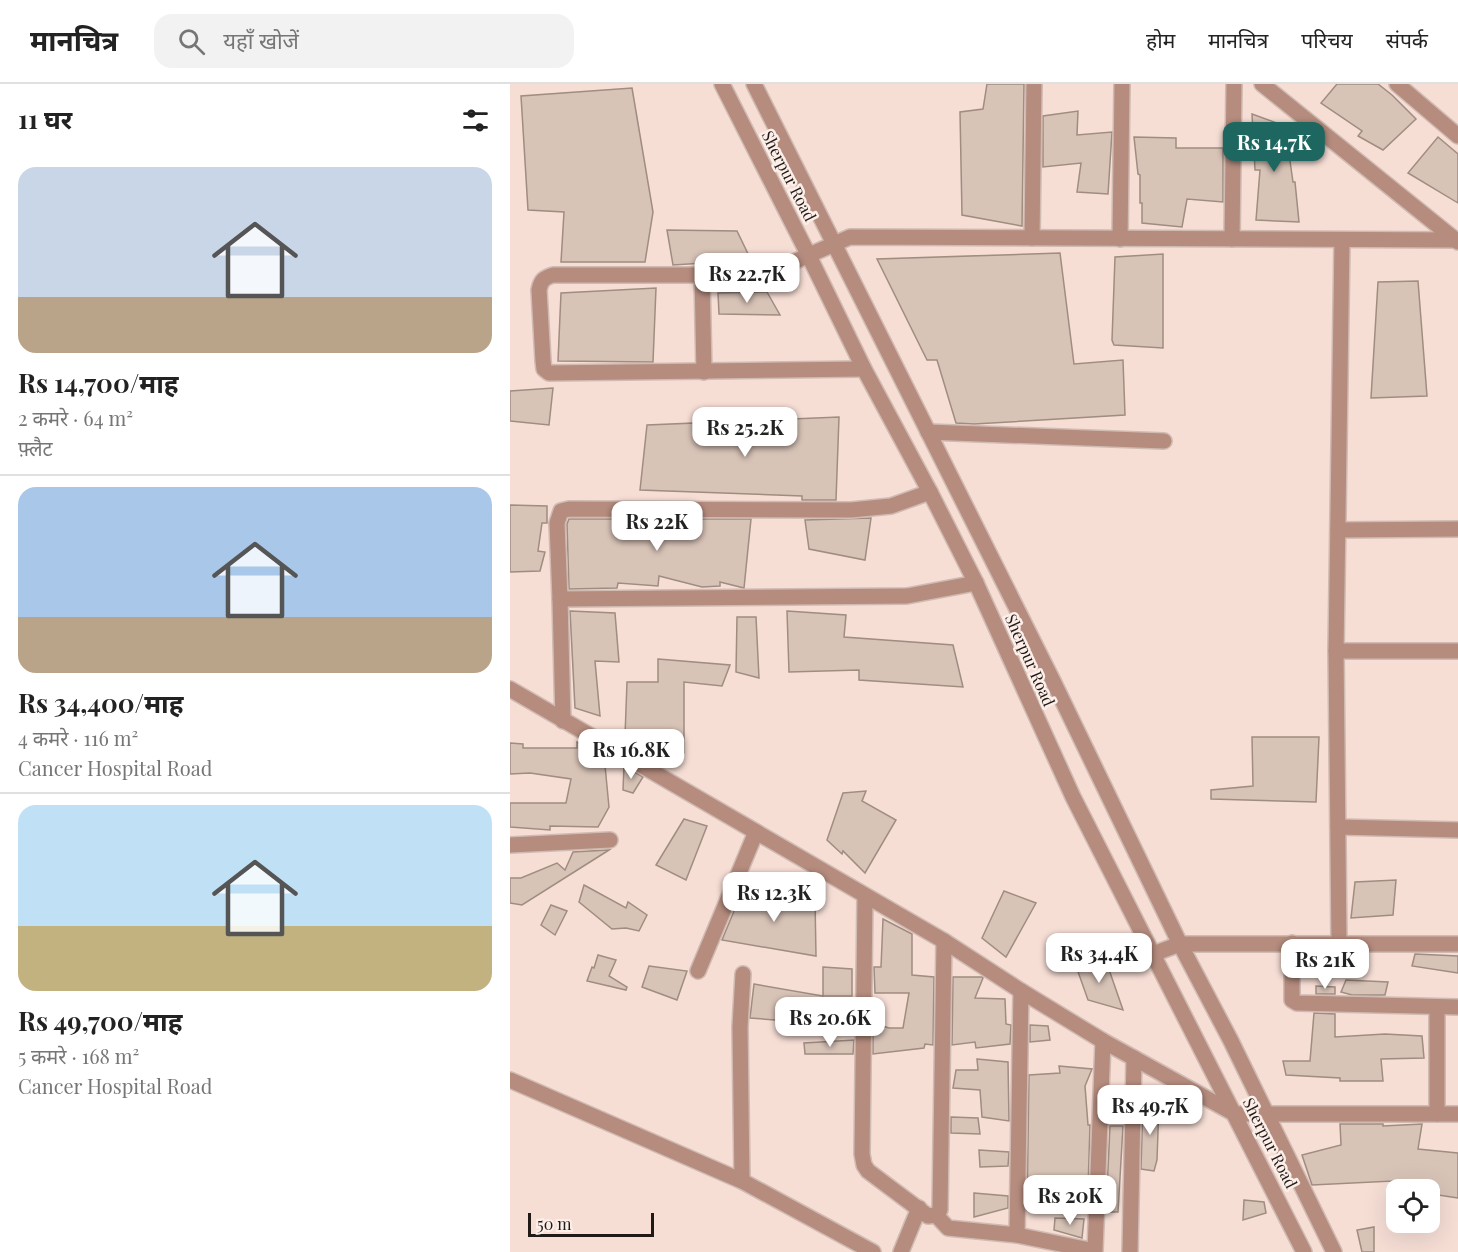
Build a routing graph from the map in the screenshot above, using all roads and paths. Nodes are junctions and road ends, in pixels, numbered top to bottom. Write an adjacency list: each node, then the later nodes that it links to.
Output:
1 (722, 84): 15 (street, Sherpur Road)
2 (754, 84): 14 (street, Sherpur Road)
3 (1034, 84): 9 (street)
4 (1122, 84): 10 (street)
5 (1234, 84): 11 (street)
6 (1262, 84): 13 (street)
7 (1405, 87): 8 (street)
8 (1458, 136)
9 (1032, 238): 10 (street); 14 (street)
10 (1120, 239): 11 (street)
11 (1232, 239): 12 (street)
12 (1342, 240): 13 (street); 23 (street)
13 (1457, 241)
14 (834, 244): 15 (street); 19 (street, Sherpur Road)
15 (809, 256): 16 (street); 17 (street, Sherpur Road)
16 (702, 275): 18 (street); 18 (street)
17 (864, 369): 18 (street); 21 (street, Sherpur Road)
18 (704, 372)
19 (928, 432): 20 (street); 39 (street, Sherpur Road)
20 (1164, 441)
21 (930, 492): 24 (street, Sherpur Road); 25 (street)
22 (1458, 529): 23 (street)
23 (1338, 530): 26 (street)
24 (976, 584): 25 (street); 41 (street, Sherpur Road)
25 (560, 599): 29 (street)
26 (1336, 651): 27 (street); 30 (street)
27 (1458, 651)
28 (510, 689): 29 (street)
29 (563, 721): 32 (street)
30 (1338, 827): 31 (street); 38 (street)
31 (1458, 830)
32 (756, 832): 35 (street); 42 (street)
33 (610, 840): 34 (street)
34 (510, 845)
35 (866, 896): 36 (street); 55 (street)
36 (944, 941): 44 (street); 56 (street)
37 (1292, 943): 38 (street); 39 (street); 45 (street)
38 (1339, 943): 40 (street)
39 (1180, 944): 41 (street); 53 (street, Sherpur Road)
40 (1458, 944)
41 (1153, 954): 50 (street, Sherpur Road)
42 (698, 971)
43 (743, 974): 54 (street)
44 (1021, 992): 47 (street); 57 (street)
45 (1437, 1007): 46 (street); 51 (street)
46 (1458, 1007)
47 (1103, 1041): 48 (street); 57 (street)
48 (1134, 1058): 50 (street); 62 (street)
49 (510, 1080): 54 (street)
50 (1235, 1114): 53 (street); 63 (street, Sherpur Road)
51 (1437, 1114): 52 (street); 53 (street)
52 (1458, 1114)
53 (1266, 1115): 64 (street, Sherpur Road)
54 (742, 1181): 58 (street)
55 (919, 1208): 56 (street); 61 (street)
56 (936, 1215): 57 (street)
57 (1017, 1235)
58 (848, 1238): 59 (street); 60 (street)
59 (840, 1252)
60 (873, 1252)
61 (901, 1252)
62 (1130, 1252)
63 (1304, 1252)
64 (1334, 1252)

